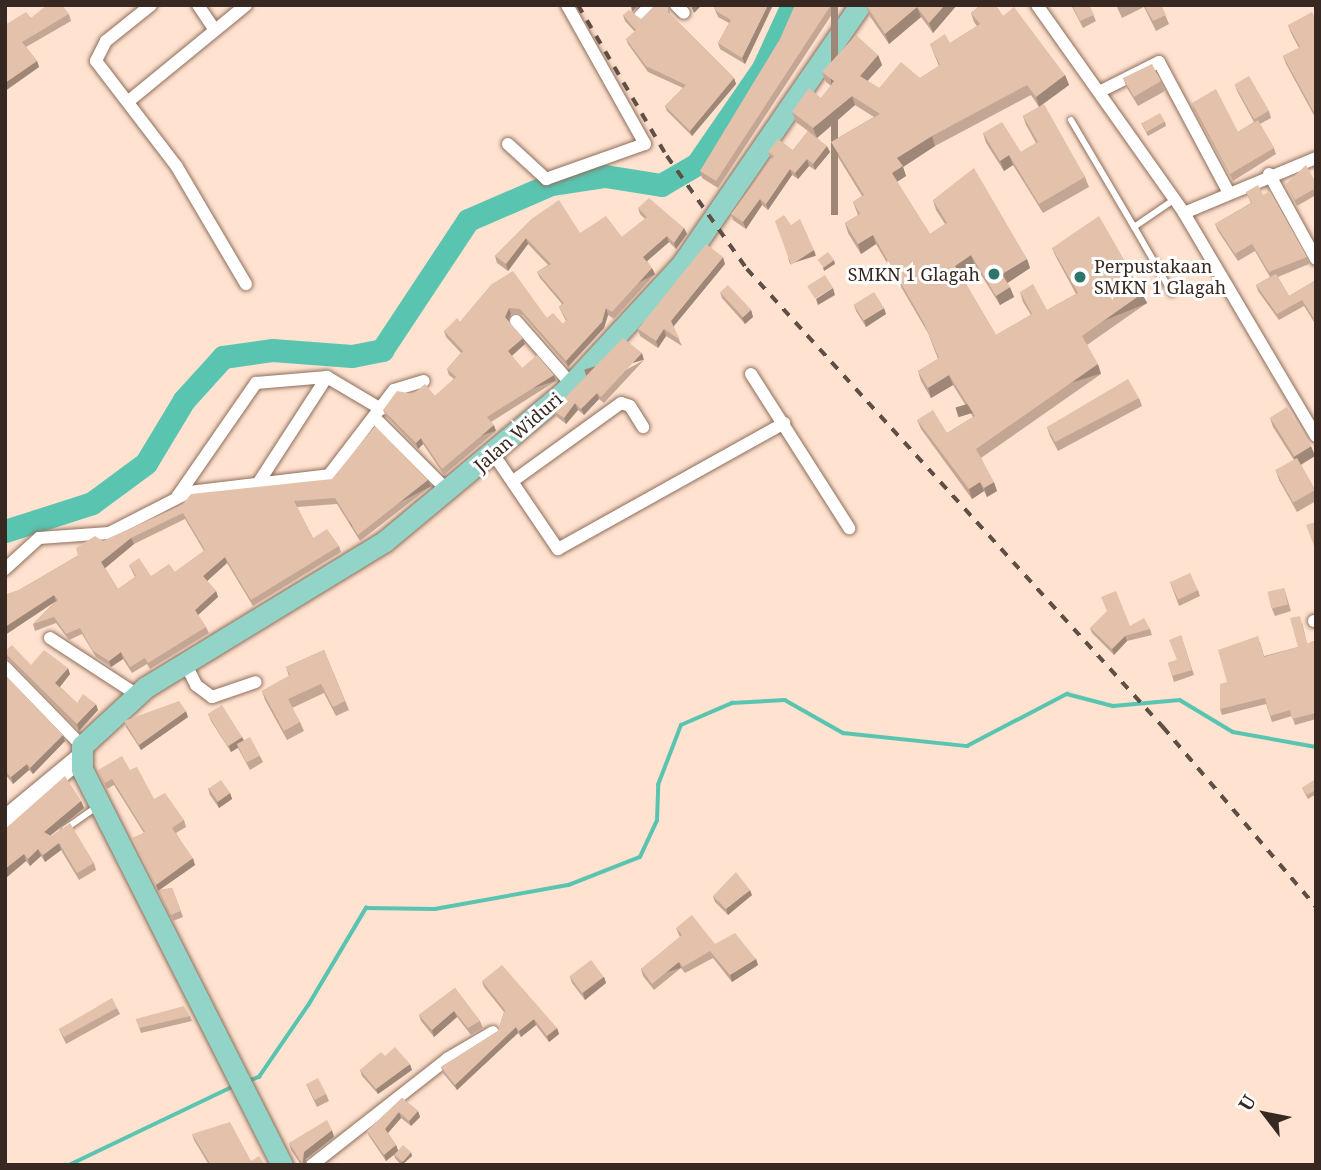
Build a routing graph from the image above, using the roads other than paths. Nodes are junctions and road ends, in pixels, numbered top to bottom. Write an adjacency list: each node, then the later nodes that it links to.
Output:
1 (151, 5): 11 (street)
2 (198, 5): 9 (street)
3 (246, 5): 9 (street)
4 (567, 5): 13 (street)
5 (651, 5): 8 (street)
6 (860, 5): 27 (main road, Jalan Widuri)
7 (1037, 5): 10 (street)
8 (640, 16)
9 (215, 30): 11 (street)
10 (1101, 91): 16 (street); 17 (street)
11 (130, 100): 21 (street)
12 (1070, 120): 19 (lane)
13 (508, 144)
14 (1316, 158): 15 (street)
15 (1269, 174): 16 (street); 20 (street)
16 (1228, 191): 18 (street)
17 (1175, 199): 18 (street); 19 (lane)
18 (1184, 213): 31 (street)
19 (1134, 227): 22 (lane)
20 (1316, 258)
21 (246, 284)
22 (1172, 293)
23 (516, 321): 27 (street)
24 (751, 374): 29 (street)
25 (327, 377): 28 (street); 34 (street); 36 (street)
26 (424, 381): 28 (street)
27 (572, 385): 32 (main road, Jalan Widuri)
28 (377, 413): 34 (street); 35 (street)
29 (785, 423): 33 (street); 37 (street)
30 (643, 427): 33 (street)
31 (1316, 436)
32 (497, 459): 33 (street); 35 (main road, Jalan Widuri)
33 (512, 479)
34 (257, 485): 36 (street)
35 (448, 491): 41 (main road, Jalan Widuri)
36 (177, 497): 38 (street)
37 (849, 528)
38 (5, 569)
39 (50, 638): 43 (street)
40 (5, 667): 44 (street)
41 (186, 668): 42 (street); 43 (main road, Jalan Widuri)
42 (256, 682)
43 (132, 697): 44 (main road, Jalan Widuri)
44 (81, 751): 45 (main road); 46 (street)
45 (100, 804): 47 (lane); 49 (main road)
46 (5, 819)
47 (52, 838)
48 (494, 1032): 50 (street)
49 (282, 1165)
50 (312, 1165)

